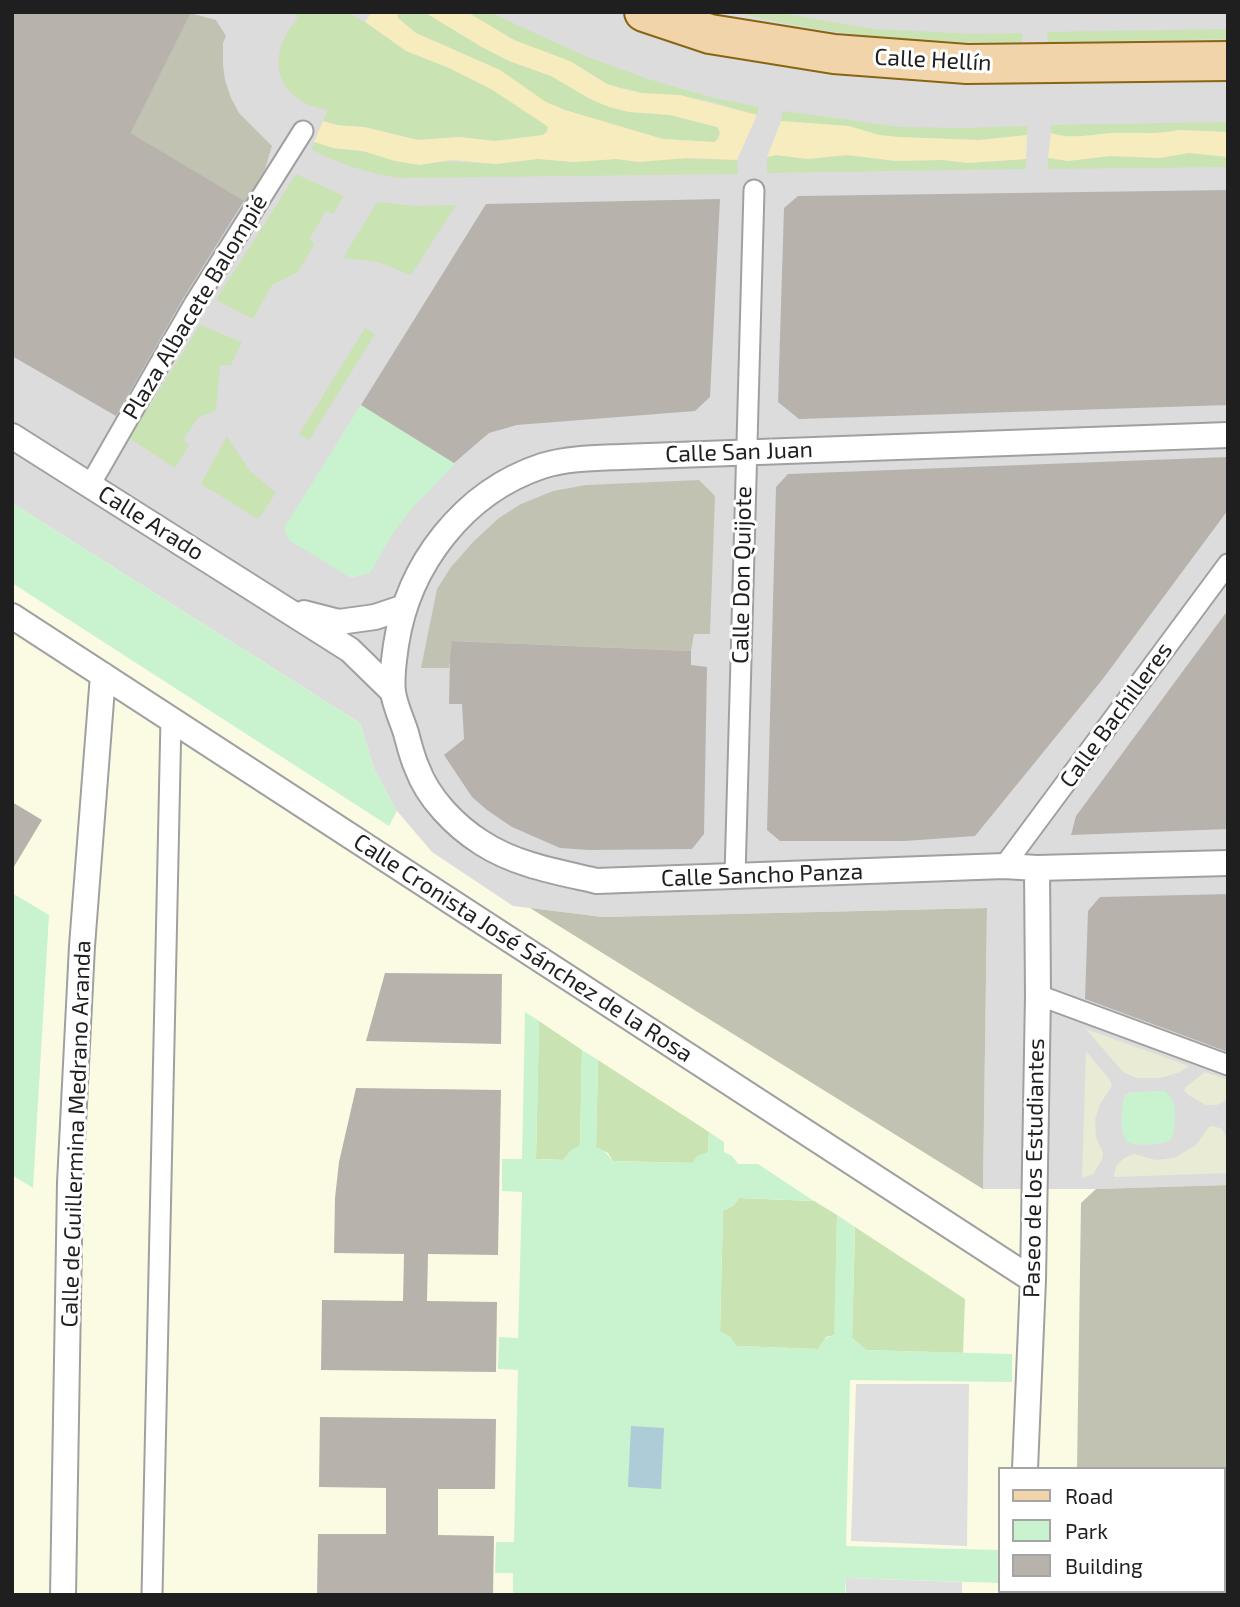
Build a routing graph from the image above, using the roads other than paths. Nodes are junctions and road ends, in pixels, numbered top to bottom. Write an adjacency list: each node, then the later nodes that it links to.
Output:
1 (644, 12): 2 (main road, Calle Hellín)
2 (1228, 61)
3 (303, 131): 8 (street, Plaza Albacete Balompié)
4 (754, 190): 7 (street, Calle Don Quijote)
5 (1228, 435): 7 (street, Calle San Juan)
6 (12, 436): 8 (street, Calle Arado)
7 (746, 452): 10 (street, Calle San Juan); 19 (street, Calle Don Quijote)
8 (90, 485): 11 (street, Calle Arado)
9 (1228, 564): 17 (street, Calle Bachilleres)
10 (405, 607): 11 (street, Calle Arado); 14 (street, Calle San Juan)
11 (289, 610): 14 (street, Calle Arado)
12 (12, 616): 13 (street, Calle Cronista José Sánchez de la Rosa)
13 (103, 675): 15 (street, Calle Cronista José Sánchez de la Rosa); 24 (street, Calle de Guillermina Medrano Aranda)
14 (393, 692): 19 (street, Calle Sancho Panza)
15 (171, 719): 22 (street, Calle Cronista José Sánchez de la Rosa); 25 (street)
16 (1228, 863): 18 (street, Calle Sancho Panza)
17 (1004, 866): 18 (street, Calle Sancho Panza); 19 (street, Calle Sancho Panza)
18 (1037, 868): 20 (street, Paseo de los Estudiantes)
19 (735, 876)
20 (1038, 995): 21 (street); 22 (street, Paseo de los Estudiantes)
21 (1228, 1065)
22 (1033, 1280): 23 (street, Paseo de los Estudiantes)
23 (1025, 1467)
24 (63, 1595)
25 (152, 1595)

